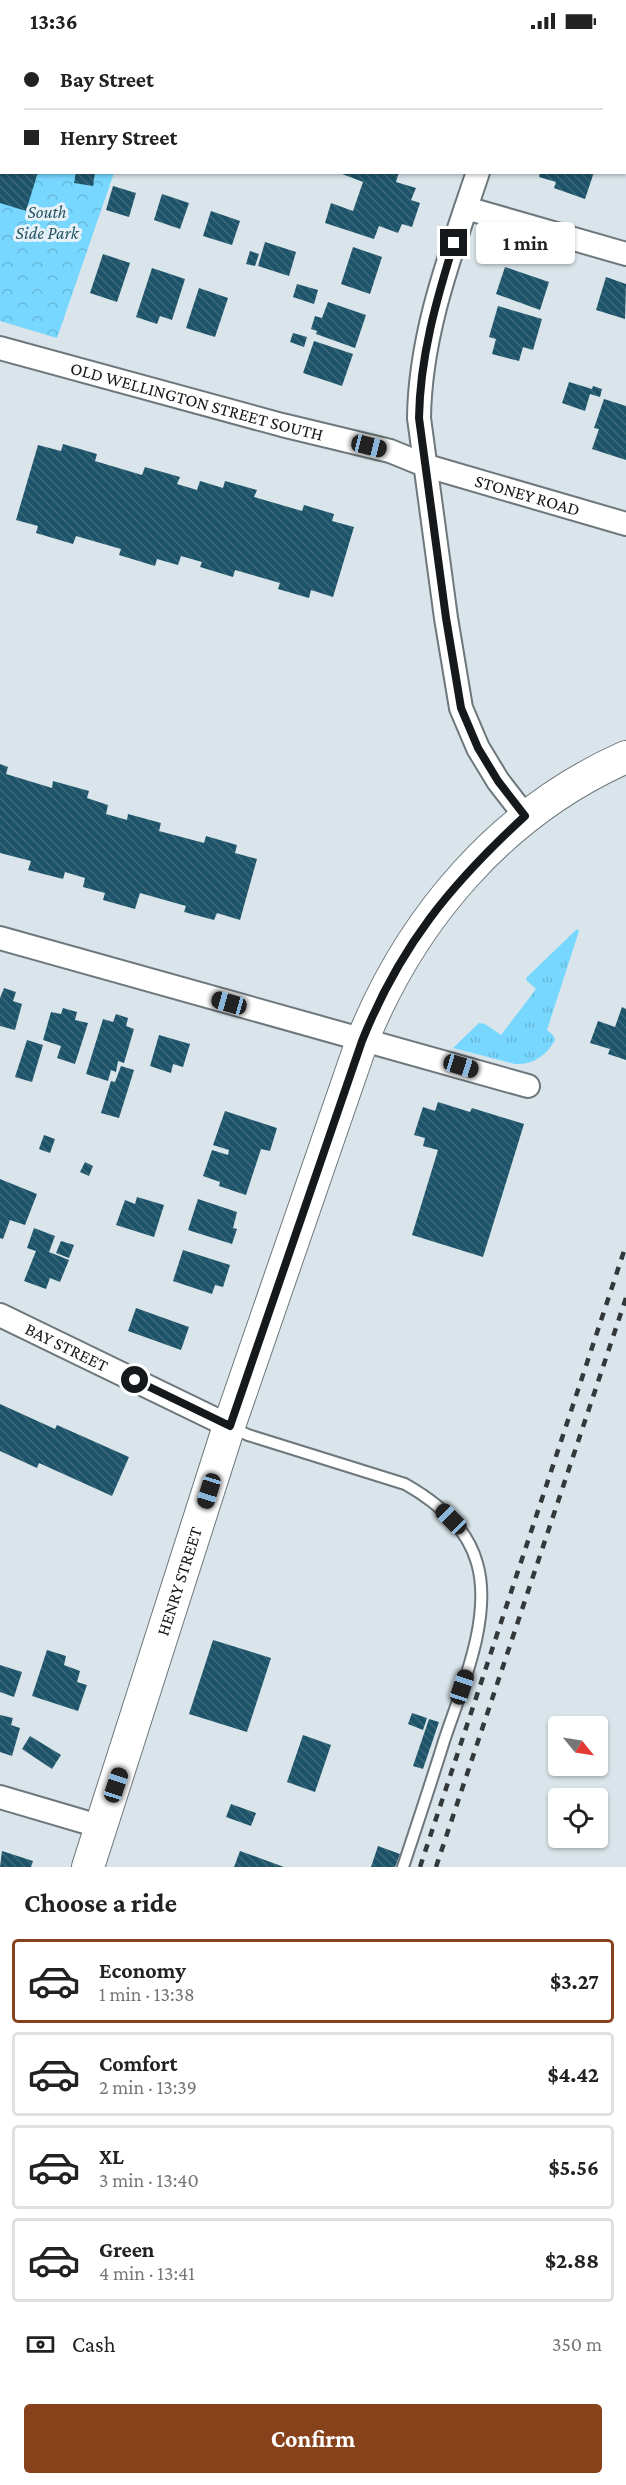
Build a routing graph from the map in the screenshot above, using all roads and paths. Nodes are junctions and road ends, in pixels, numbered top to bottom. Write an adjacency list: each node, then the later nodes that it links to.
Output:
1 (477, 174): 2 (street)
2 (466, 208): 3 (street); 5 (street)
3 (626, 254)
4 (0, 348): 5 (street, OLD WELLINGTON STREET SOUTH)
5 (427, 466): 6 (street, STONEY ROAD); 8 (street)
6 (626, 524)
7 (626, 757): 8 (main road, HENRY STREET)
8 (525, 816): 10 (main road, HENRY STREET)
9 (0, 938): 10 (street)
10 (362, 1041): 11 (street); 13 (main road, HENRY STREET)
11 (528, 1086)
12 (0, 1315): 13 (street, BAY STREET)
13 (230, 1426): 15 (main road, HENRY STREET); 17 (lane)
14 (0, 1797): 15 (street)
15 (102, 1827): 16 (main road, HENRY STREET)
16 (88, 1867)
17 (403, 1867)

